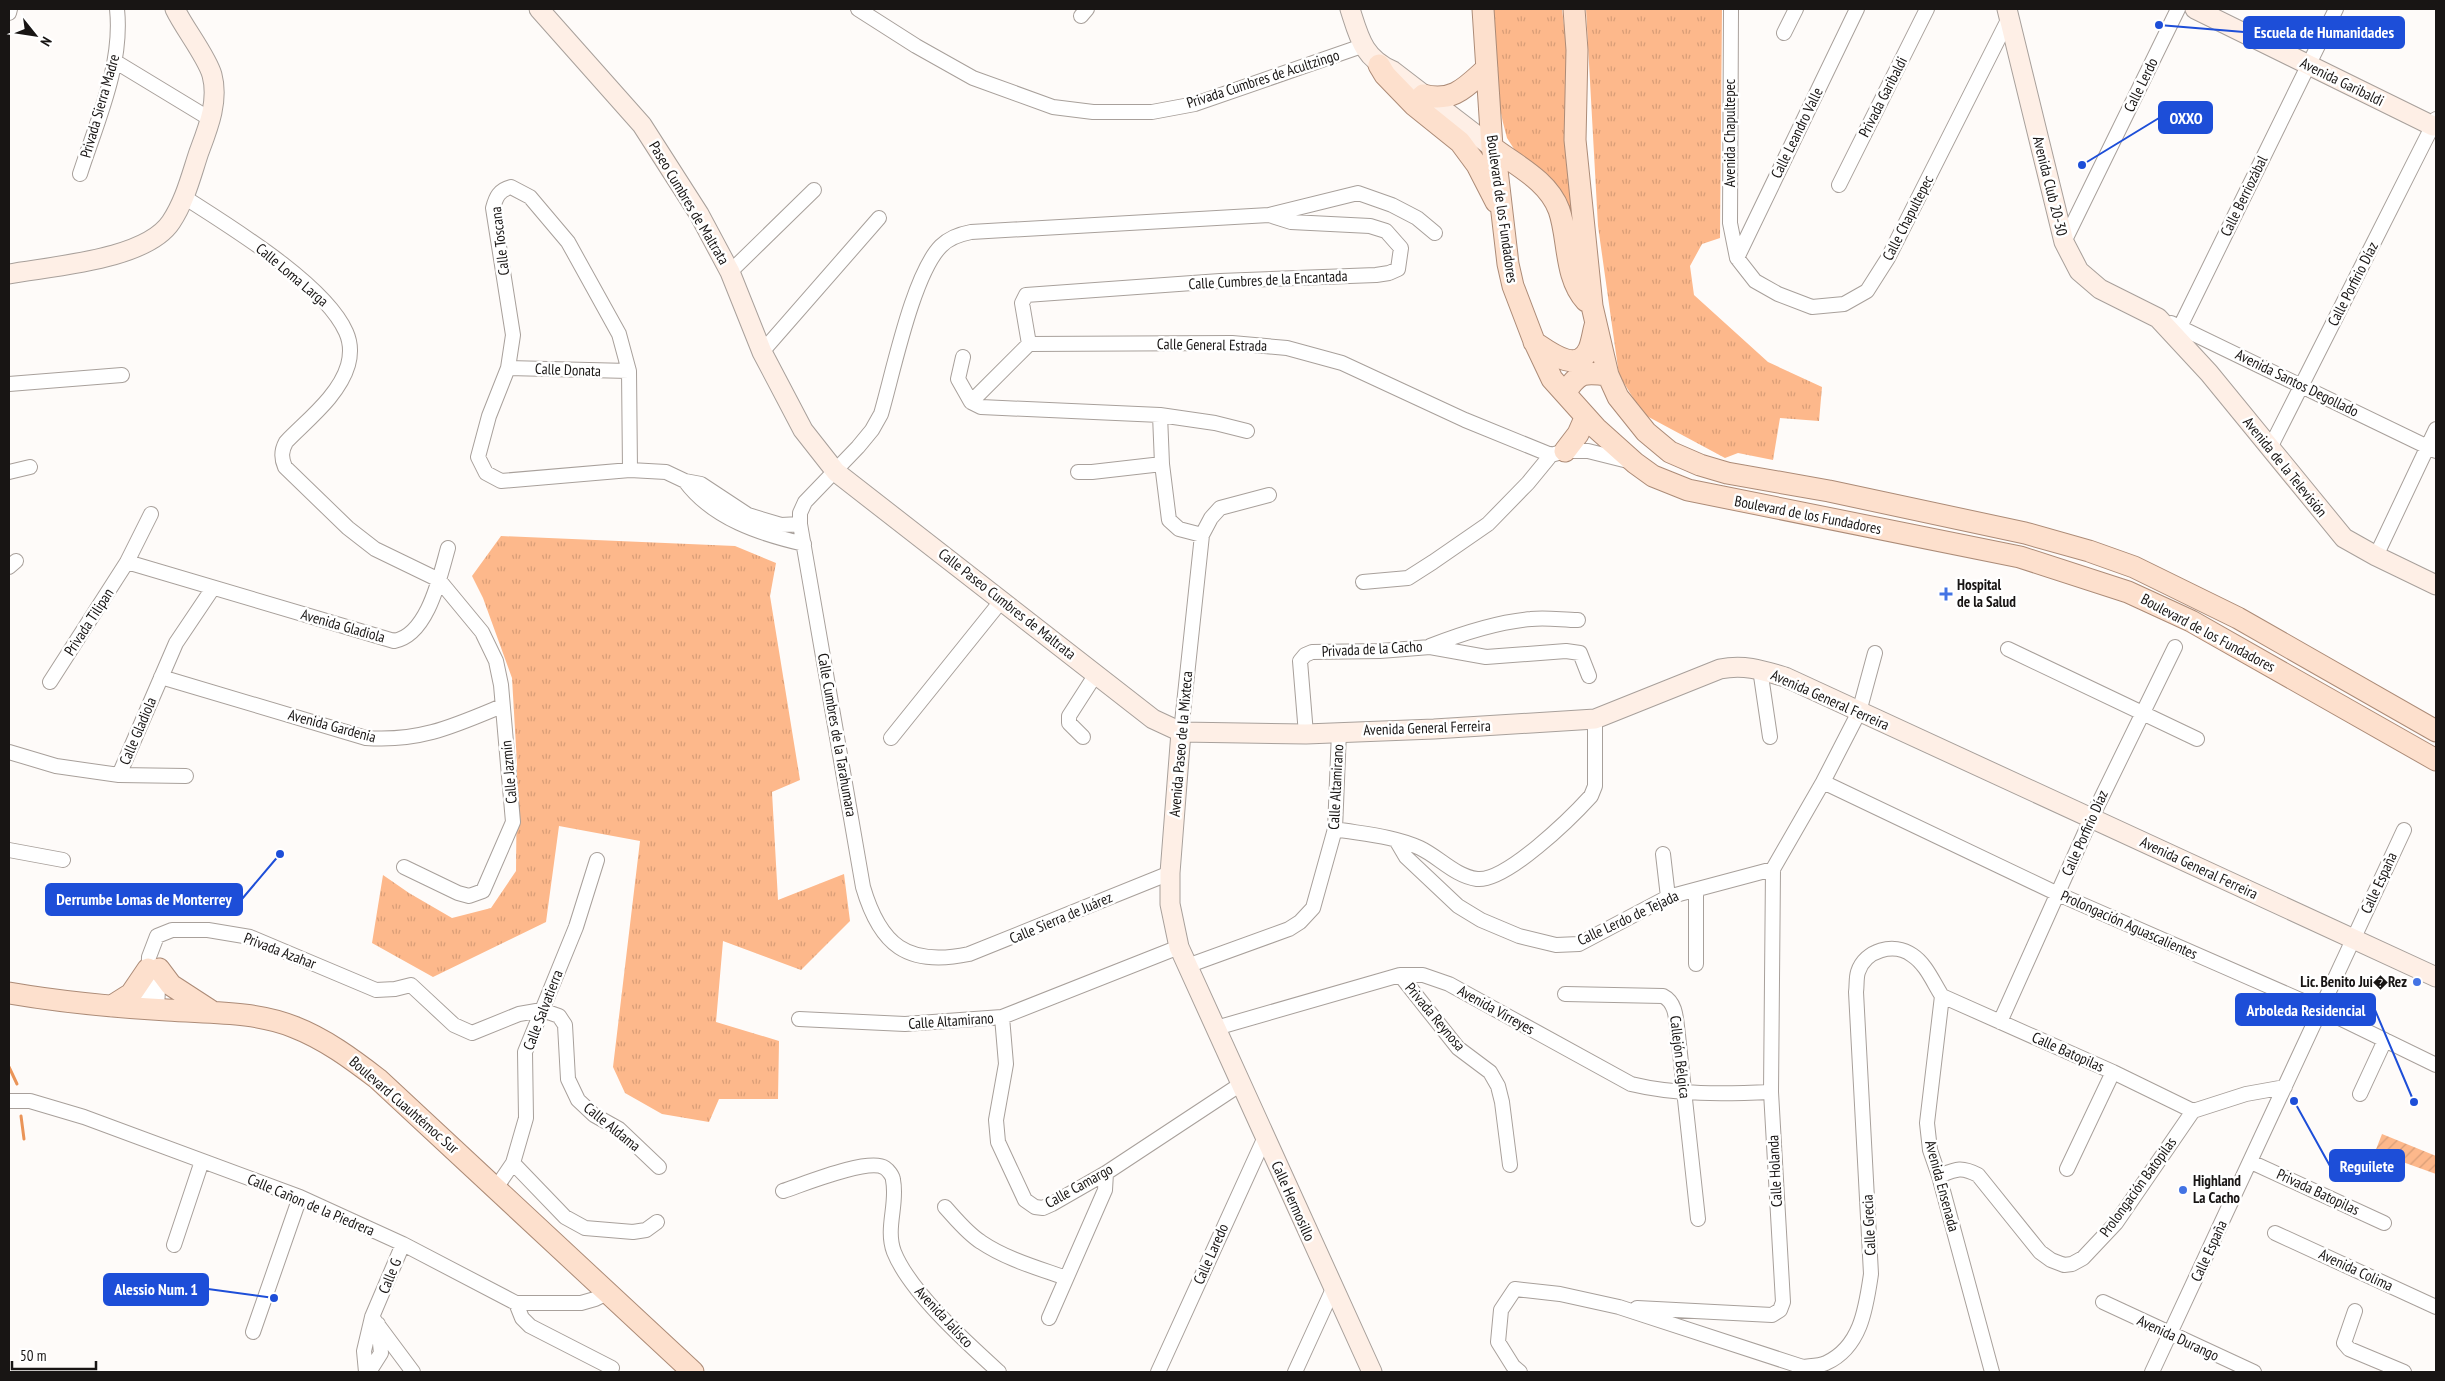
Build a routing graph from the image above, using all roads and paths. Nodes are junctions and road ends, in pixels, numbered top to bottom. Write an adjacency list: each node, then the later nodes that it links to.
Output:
1 (10, 9): 17 (street)
2 (117, 9): 20 (street, Privada Sierra Madre)
3 (175, 9): 25 (street)
4 (539, 9): 38 (street, Paseo Cumbres de Maltrata)
5 (858, 9): 19 (street, Privada Cumbres de Acultzingo)
6 (1350, 9): 19 (street)
7 (1483, 9): 23 (main road, Boulevard de los Fundadores)
8 (1574, 9): 40 (main road, Boulevard de los Fundadores)
9 (1731, 9): 37 (street, Avenida Chapultepec)
10 (1796, 9): 18 (street)
11 (1857, 9): 37 (street, Calle Leandro Valle)
12 (1927, 9): 29 (street, Privada Garibaldi)
13 (2178, 9): 36 (street, Calle Lerdo)
14 (2195, 9): 22 (street, Avenida Garibaldi)
15 (2336, 9): 22 (street, Calle Berriozábal)
16 (2010, 12): 36 (street, Avenida Club 20-30); 37 (street, Calle Chapultepec)
17 (9, 13)
18 (1784, 33)
19 (1362, 46): 21 (street)
20 (116, 62): 25 (street); 28 (street, Privada Sierra Madre)
21 (1379, 65): 24 (street); 34 (main road)
22 (2308, 65): 26 (street, Avenida Garibaldi); 42 (street, Calle Berriozábal)
23 (1487, 68): 24 (main road); 27 (main road, Boulevard de los Fundadores)
24 (1423, 94): 27 (street)
25 (210, 119): 31 (street)
26 (2435, 124): 52 (street, Calle Porfirio Díaz)
27 (1492, 147): 34 (main road, Boulevard de los Fundadores); 40 (main road)
28 (80, 174)
29 (1839, 185)
30 (814, 190): 38 (street)
31 (184, 197): 39 (street); 78 (street, Calle Loma Larga)
32 (1270, 215): 35 (street, Calle Cumbres de la Encantada); 44 (street, Calle Cumbres de la Encantada); 67 (street, Calle Cumbres de la Encantada)
33 (879, 218): 45 (street)
34 (1504, 220): 43 (main road, Boulevard de los Fundadores)
35 (1436, 233)
36 (2064, 242): 41 (street, Avenida Club 20-30)
37 (1737, 258)
38 (730, 272): 45 (street, Paseo Cumbres de Maltrata)
39 (9, 274)
40 (1594, 316): 43 (main road); 50 (main road, Boulevard de los Fundadores)
41 (2158, 318): 42 (street, Avenida Santos Degollado); 59 (street, Avenida de la Televisión)
42 (2180, 326): 52 (street, Avenida Santos Degollado)
43 (1534, 342): 53 (main road, Boulevard de los Fundadores)
44 (1028, 344): 54 (street); 61 (street, Calle General Estrada)
45 (762, 352): 67 (street, Paseo Cumbres de Maltrata)
46 (963, 356): 54 (street)
47 (508, 368): 48 (street, Calle Donata); 48 (street, Calle Toscana); 65 (street, Calle Toscana)
48 (629, 371): 65 (street, Calle Toscana)
49 (122, 375): 51 (street)
50 (1608, 375): 53 (main road); 82 (main road, Boulevard de los Fundadores)
51 (9, 384)
52 (2301, 385): 59 (street, Calle Porfirio Díaz); 60 (street, Avenida Santos Degollado)
53 (1565, 393): 56 (main road, Boulevard de los Fundadores)
54 (973, 403): 55 (street)
55 (1160, 415): 58 (street); 63 (street)
56 (1585, 418): 61 (main road); 62 (main road, Boulevard de los Fundadores)
57 (2436, 429): 60 (street)
58 (1246, 431)
59 (2270, 448): 76 (street, Avenida de la Televisión)
60 (2432, 449): 76 (street)
61 (1558, 453): 62 (street, Calle General Estrada); 79 (street)
62 (1635, 463): 85 (main road, Boulevard de los Fundadores)
63 (1162, 464): 68 (street); 73 (street)
64 (30, 467): 66 (street)
65 (630, 470): 69 (street, Calle Toscana)
66 (9, 472)
67 (836, 472): 72 (street, Calle Cumbres de la Tarahumara); 83 (street, Calle Paseo Cumbres de Maltrata)
68 (1078, 472)
69 (685, 481): 72 (street, Calle Toscana); 74 (street, Calle Toscana)
70 (1269, 495): 73 (street, Avenida Paseo de la Mixteca)
71 (151, 514): 77 (street, Privada Tilipan)
72 (800, 524): 74 (street, Calle Cumbres de la Tarahumara)
73 (1202, 535): 99 (street, Avenida Paseo de la Mixteca)
74 (804, 544): 128 (street, Calle Cumbres de la Tarahumara)
75 (448, 548): 78 (street, Avenida Gladiola)
76 (2376, 556): 80 (street, Avenida de la Televisión)
77 (127, 562): 81 (street); 94 (street, Privada Tilipan)
78 (440, 580): 81 (street, Avenida Gladiola); 95 (street, Calle Jazmín)
79 (1363, 582)
80 (2436, 585)
81 (213, 588): 93 (street, Calle Gladiola)
82 (2202, 598): 85 (main road); 101 (main road, Boulevard de los Fundadores)
83 (1002, 600): 91 (street, Calle Paseo Cumbres de Maltrata); 105 (street)
84 (1578, 620): 86 (street, Privada de la Cacho)
85 (2191, 621): 108 (main road, Boulevard de los Fundadores)
86 (1430, 647): 92 (street, Privada de la Cacho); 102 (street, Privada de la Cacho)
87 (2175, 647): 97 (street, Calle Porfirio Díaz)
88 (2008, 649): 97 (street)
89 (1876, 653): 96 (street)
90 (1760, 669): 96 (street, Avenida General Ferreira); 98 (street, Avenida General Ferreira); 104 (street)
91 (1096, 674): 99 (street, Calle Paseo Cumbres de Maltrata); 103 (street)
92 (1589, 676)
93 (161, 677): 95 (street, Avenida Gardenia); 109 (street, Calle Gladiola)
94 (50, 682)
95 (502, 706): 120 (street, Calle Jazmín)
96 (1859, 712): 111 (street); 112 (street, Avenida General Ferreira)
97 (2141, 713): 106 (street); 112 (street, Calle Porfirio Díaz)
98 (1595, 720): 100 (street, Avenida General Ferreira); 115 (street)
99 (1181, 732): 102 (street, Avenida General Ferreira); 122 (street, Avenida Paseo de la Mixteca)
100 (1339, 732): 102 (street, Avenida General Ferreira); 113 (street, Calle Altamirano)
101 (2436, 732)
102 (1306, 734)
103 (1083, 737)
104 (1770, 737)
105 (891, 738)
106 (2197, 739)
107 (9, 752): 109 (street, Calle Gladiola)
108 (2435, 755)
109 (120, 775): 110 (street)
110 (186, 776)
111 (1822, 782): 121 (street); 124 (street, Prolongación Aguascalientes)
112 (2091, 819): 124 (street, Calle Porfirio Díaz); 126 (street, Avenida General Ferreira)
113 (1335, 829): 115 (street); 130 (street, Calle Altamirano)
114 (2404, 830): 126 (street, Calle España)
115 (1396, 840): 125 (street, Calle Lerdo de Tejada)
116 (9, 850): 118 (street)
117 (1663, 854): 125 (street)
118 (63, 860)
119 (597, 860): 140 (street, Calle Salvatierra)
120 (404, 867)
121 (1773, 869): 123 (street, Calle Lerdo de Tejada); 152 (street, Calle Holanda)
122 (1170, 873): 127 (street, Avenida Paseo de la Mixteca); 128 (street, Calle Sierra de Juárez)
123 (1696, 890): 125 (street, Calle Lerdo de Tejada); 129 (street)
124 (2058, 894): 139 (street, Prolongación Aguascalientes); 144 (street, Calle Porfirio Díaz)
125 (1668, 897)
126 (2353, 938): 133 (street, Avenida General Ferreira); 139 (street, Calle España)
127 (1179, 947): 130 (street, Avenida Paseo de la Mixteca); 142 (street, Calle Altamirano)
128 (951, 958)
129 (1696, 964)
130 (1187, 966): 145 (street, Avenida Paseo de la Mixteca)
131 (154, 969): 137 (main road); 138 (street, Privada Azahar); 140 (street, Privada Azahar); 141 (main road)
132 (1400, 975): 145 (street, Avenida Virreyes); 151 (street, Avenida Virreyes); 160 (street, Privada Reynosa)
133 (2436, 977)
134 (9, 993): 137 (main road, Boulevard Cuauhtémoc Sur)
135 (1565, 994): 151 (street, Callejón Bélgica)
136 (1942, 996): 144 (street, Calle Batopilas); 164 (street, Avenida Ensenada); 180 (street, Calle Grecia)
137 (112, 1006): 138 (main road, Boulevard Cuauhtémoc Sur)
138 (152, 1009): 141 (main road, Boulevard Cuauhtémoc Sur)
139 (2321, 1009): 146 (street, Prolongación Aguascalientes); 150 (street, Calle España)
140 (542, 1010): 159 (street, Calle Salvatierra); 161 (street, Calle Aldama)
141 (214, 1013): 165 (main road, Boulevard Cuauhtémoc Sur)
142 (1002, 1017): 143 (street, Calle Altamirano); 163 (street, Calle Camargo)
143 (800, 1019)
144 (2000, 1022): 148 (street, Calle Batopilas)
145 (1216, 1028): 149 (street, Calle Hermosillo)
146 (2385, 1040): 147 (street, Prolongación Aguascalientes); 153 (street)
147 (2436, 1064)
148 (2113, 1072): 155 (street, Calle Batopilas); 162 (street)
149 (1241, 1084): 156 (street, Calle Hermosillo); 163 (street, Calle Camargo)
150 (2285, 1087): 155 (street); 158 (street, Calle España)
151 (1685, 1091): 152 (street, Avenida Virreyes); 169 (street, Callejón Bélgica)
152 (1771, 1092): 180 (street, Calle Holanda)
153 (2360, 1094)
154 (9, 1101): 157 (street, Calle Cañon de la Piedrera)
155 (2193, 1111): 164 (street, Prolongación Batopilas)
156 (1265, 1137): 176 (street, Calle Hermosillo); 192 (street, Calle Laredo)
157 (202, 1161): 167 (street, Calle Cañon de la Piedrera); 174 (street)
158 (2251, 1162): 171 (street, Privada Batopilas); 186 (street, Calle España)
159 (513, 1164): 165 (street, Calle Salvatierra); 170 (street)
160 (1510, 1165)
161 (659, 1167)
162 (2067, 1169)
163 (1106, 1173): 175 (street)
164 (1939, 1176): 196 (street, Avenida Ensenada)
165 (496, 1188): 177 (main road, Boulevard Cuauhtémoc Sur)
166 (783, 1191): 191 (street, Avenida Jalisco)
167 (300, 1197): 173 (street, Calle Cañon de la Piedrera); 185 (street)
168 (945, 1207): 175 (street)
169 (1698, 1220)
170 (657, 1222)
171 (2384, 1223)
172 (2275, 1233): 181 (street, Avenida Colima)
173 (403, 1244): 179 (street, Calle Cañon de la Piedrera); 183 (street, Calle G)
174 (174, 1245)
175 (1066, 1278): 184 (street)
176 (1333, 1290): 193 (street); 194 (street, Calle Hermosillo)
177 (607, 1293): 179 (street, Calle Cañon de la Piedrera); 190 (main road, Boulevard Cuauhtémoc Sur)
178 (2103, 1302): 186 (street, Avenida Durango)
179 (516, 1303): 187 (street)
180 (1619, 1307): 195 (street)
181 (2436, 1307)
182 (2356, 1311): 199 (street)
183 (376, 1316): 188 (street, Calle G); 189 (street)
184 (1050, 1318)
185 (253, 1332)
186 (2170, 1335): 197 (street, Calle España); 198 (street, Avenida Durango)
187 (612, 1368)
188 (367, 1372)
189 (413, 1372)
190 (693, 1372)
191 (999, 1372)
192 (1158, 1372)
193 (1296, 1372)
194 (1372, 1372)
195 (1520, 1372)
196 (1992, 1372)
197 (2152, 1372)
198 (2254, 1372)
199 (2404, 1372)

